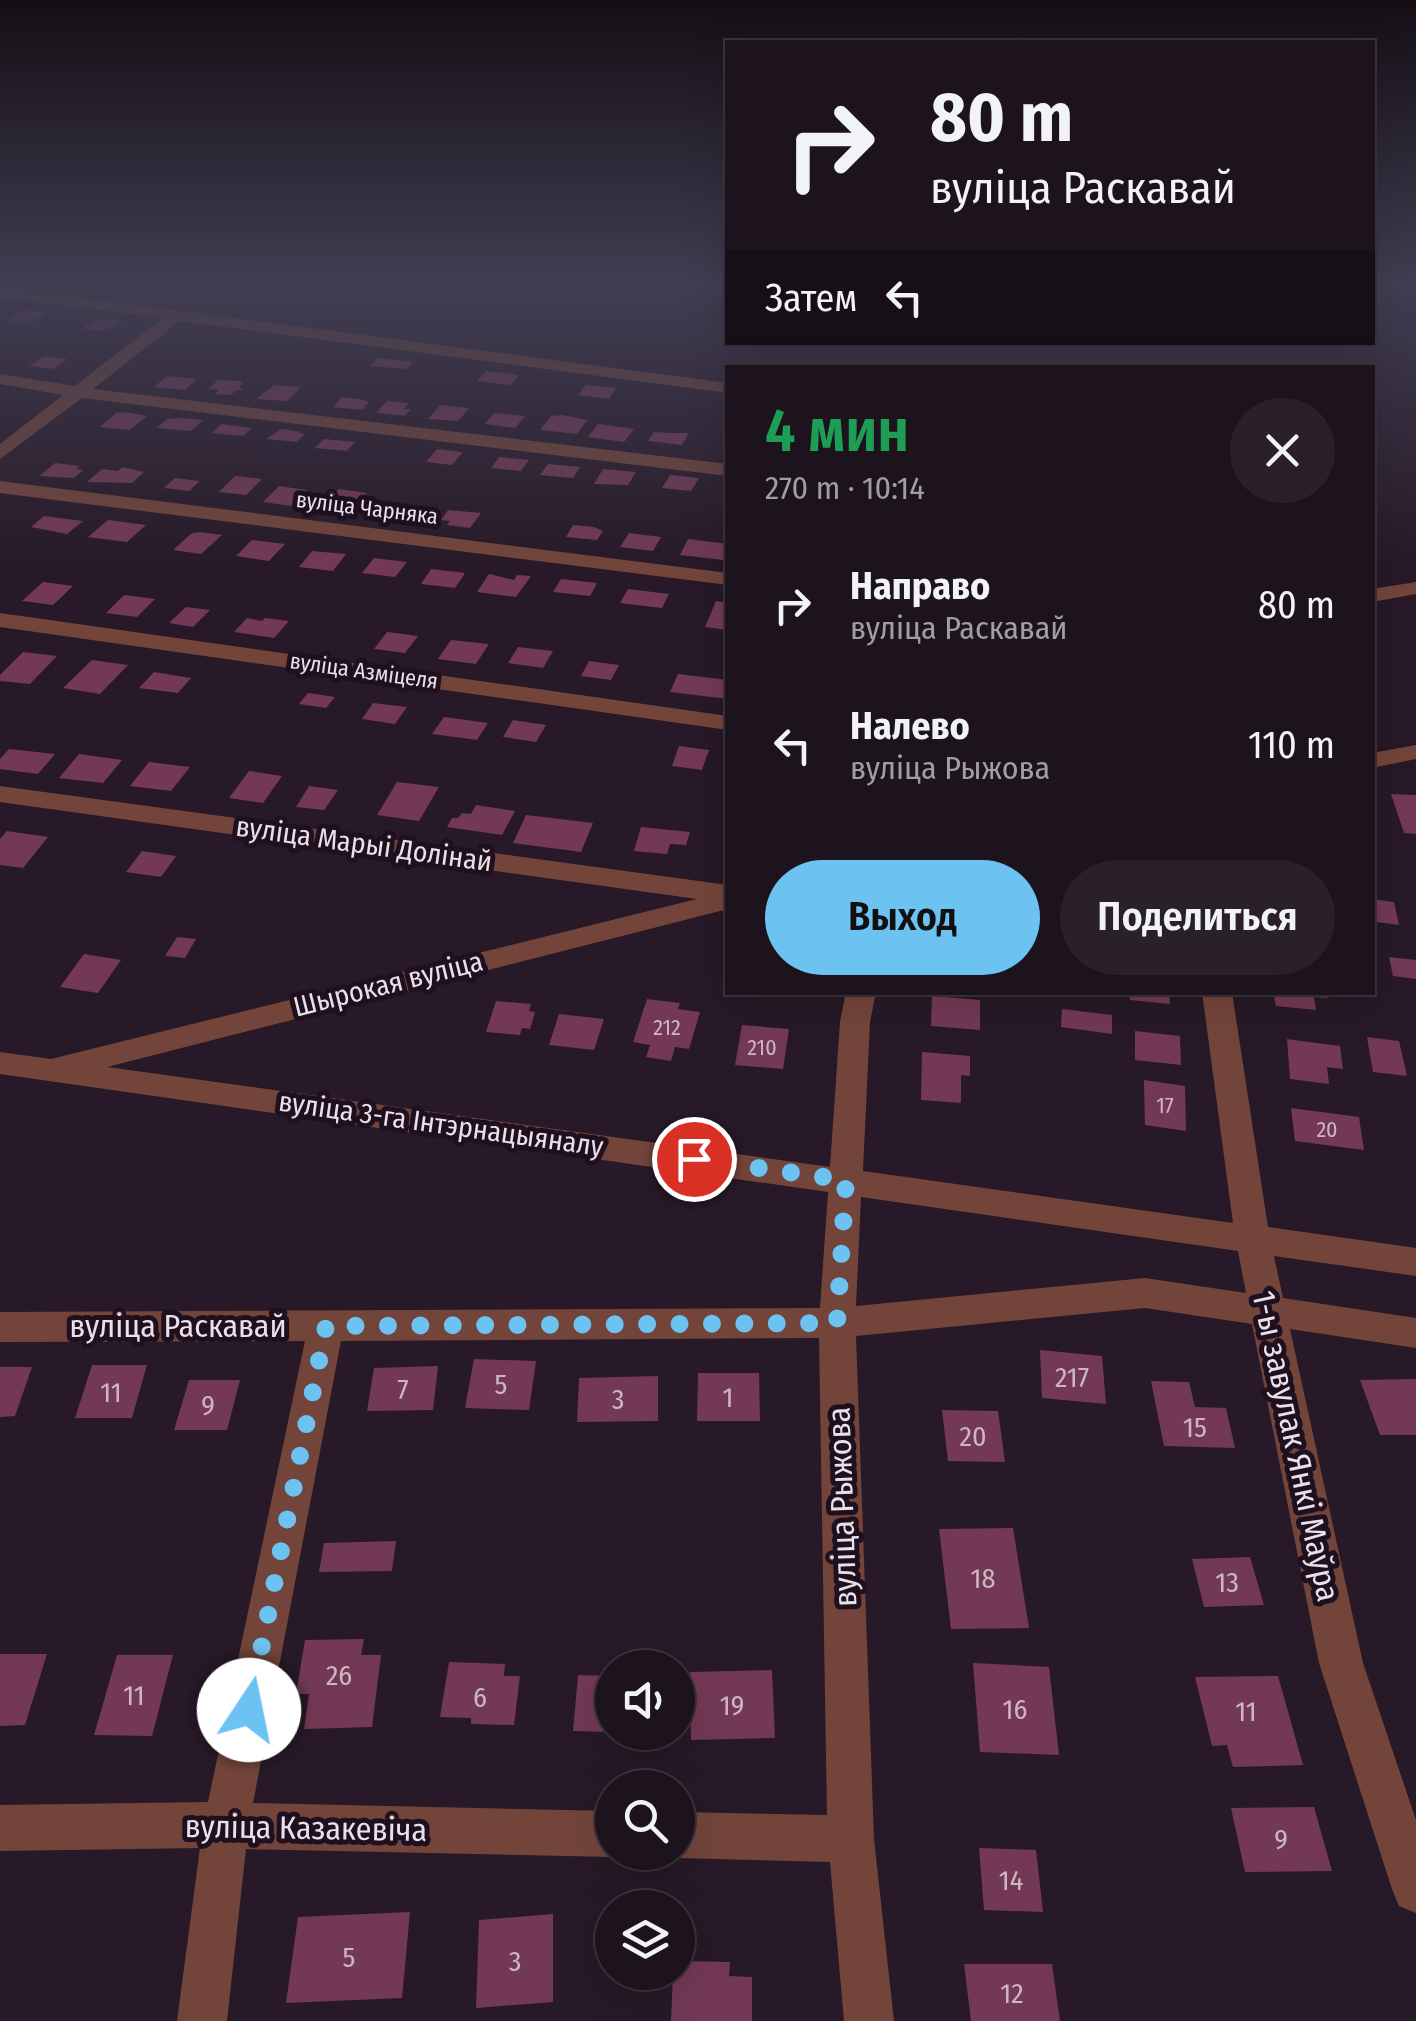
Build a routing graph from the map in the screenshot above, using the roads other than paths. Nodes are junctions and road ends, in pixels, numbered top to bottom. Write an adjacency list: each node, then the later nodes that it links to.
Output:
1 (8, 379): 5 (street)
2 (93, 379): 5 (street)
3 (665, 379): 4 (street)
4 (725, 388)
5 (78, 391): 6 (street); 7 (street)
6 (0, 453)
7 (725, 470)
8 (0, 487): 9 (street, вуліца Чарняка)
9 (725, 579)
10 (1416, 588): 11 (street)
11 (1375, 595)
12 (0, 620): 13 (street, вуліца Азміцеля)
13 (725, 724)
14 (1416, 752): 15 (street)
15 (1375, 760)
16 (0, 794): 17 (street, вуліца Марыі Долінай)
17 (725, 897)
18 (725, 898): 22 (street, Шырокая вуліца)
19 (861, 995): 23 (street, вуліца Рыжова)
20 (1217, 995): 24 (street, 1-ы завулак Янкі Маўра)
21 (0, 1063): 22 (street, вуліца 3-га Інтэрнацыяналу)
22 (48, 1070): 23 (street, вуліца 3-га Інтэрнацыяналу)
23 (846, 1180): 24 (street, вуліца 3-га Інтэрнацыяналу); 27 (street, вуліца Рыжова)
24 (1253, 1239): 25 (street, вуліца 3-га Інтэрнацыяналу); 26 (street, 1-ы завулак Янкі Маўра)
25 (1416, 1262)
26 (1267, 1311): 27 (street, вуліца Раскавай); 30 (street, вуліца Раскавай); 36 (street, 1-ы завулак Янкі Маўра)
27 (837, 1323): 28 (street, вуліца Раскавай); 35 (street, вуліца Рыжова)
28 (326, 1326): 29 (street, вуліца Раскавай); 31 (street)
29 (0, 1327)
30 (1416, 1333)
31 (226, 1825): 32 (street, вуліца Казакевіча); 33 (street, вуліца Казакевіча); 37 (street)
32 (0, 1828)
33 (595, 1834)
34 (695, 1835): 35 (street)
35 (851, 1839): 38 (street, вуліца Рыжова)
36 (1416, 1889)
37 (202, 2021)
38 (869, 2021)

